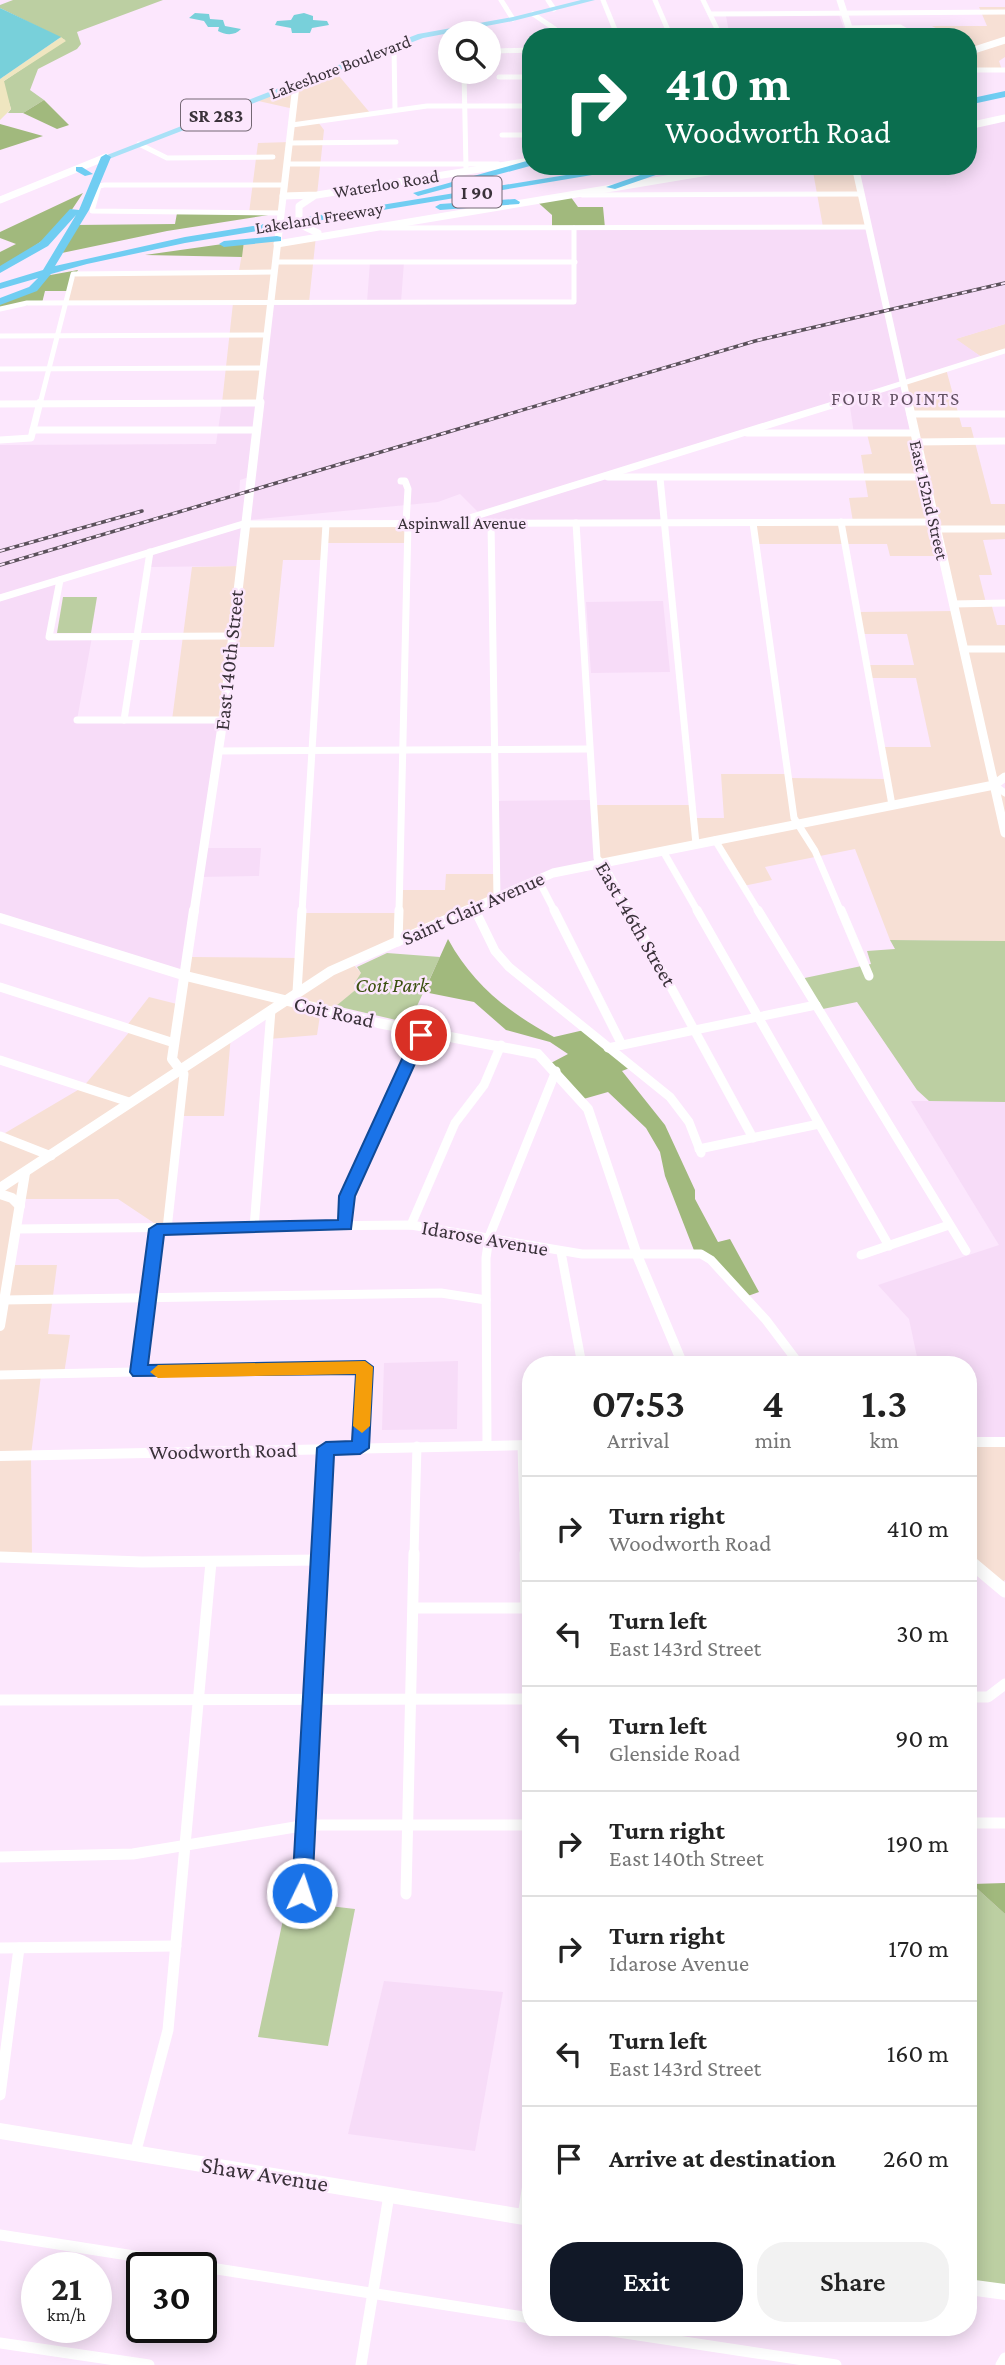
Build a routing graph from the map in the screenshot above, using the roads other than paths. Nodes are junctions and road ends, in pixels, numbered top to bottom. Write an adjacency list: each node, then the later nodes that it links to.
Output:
1 (501, 0): 13 (street)
2 (548, 0): 8 (street)
3 (591, 0): 8 (main road, Lakeshore Boulevard / SR 283)
4 (603, 0): 17 (street)
5 (655, 0): 18 (street)
6 (703, 0): 12 (street)
7 (841, 0): 10 (street)
8 (554, 9): 11 (main road, Lakeshore Boulevard / SR 283)
9 (1005, 12): 10 (street)
10 (845, 13): 12 (street); 15 (street)
11 (533, 14): 13 (main road, Lakeshore Boulevard / SR 283); 16 (street)
12 (710, 14): 19 (street)
13 (513, 19): 14 (main road, Lakeshore Boulevard / SR 283)
14 (501, 22)
15 (849, 27): 20 (street)
16 (554, 28)
17 (614, 28)
18 (667, 28)
19 (717, 28)
20 (902, 28)
21 (438, 33): 23 (main road, Lakeshore Boulevard / SR 283)
22 (1005, 40): 24 (street)
23 (394, 47): 32 (main road, Lakeshore Boulevard / SR 283); 39 (street)
24 (977, 49)
25 (522, 50): 26 (street)
26 (501, 51)
27 (977, 70): 28 (street)
28 (1005, 70)
29 (501, 77): 30 (street)
30 (522, 77)
31 (464, 84): 36 (street)
32 (296, 85): 42 (street, East 140th Street); 47 (main road, Lakeshore Boulevard / SR 283)
33 (1005, 93): 34 (highway)
34 (977, 100)
35 (1005, 101): 38 (highway)
36 (465, 106): 37 (street); 39 (street); 53 (street)
37 (522, 106)
38 (977, 107)
39 (395, 110): 42 (street)
40 (1005, 118): 41 (street)
41 (977, 124)
42 (292, 125): 46 (street, East 140th Street)
43 (502, 135): 44 (street)
44 (522, 135)
45 (396, 142): 46 (street)
46 (290, 143): 51 (street, East 140th Street)
47 (137, 145): 48 (main road, SR 283); 49 (street)
48 (106, 157): 54 (highway, SR 283); 86 (highway)
49 (274, 158)
50 (522, 163): 53 (street, Waterloo Road)
51 (287, 164): 53 (street); 60 (street, East 140th Street)
52 (522, 164): 67 (highway)
53 (466, 168): 63 (street, Waterloo Road)
54 (84, 170): 66 (street); 81 (highway, SR 283)
55 (544, 175): 67 (highway, Lakeland Freeway / I 90)
56 (582, 175): 70 (highway, Lakeland Freeway / I 90)
57 (654, 175): 61 (highway)
58 (697, 175): 61 (street)
59 (857, 175): 62 (street, East 152nd Street)
60 (284, 185): 65 (street, East 140th Street); 69 (street)
61 (613, 191): 62 (street); 64 (street); 68 (street)
62 (860, 194): 73 (street, East 152nd Street)
63 (317, 195): 65 (street, Waterloo Road); 77 (street)
64 (582, 195)
65 (283, 196): 69 (street, East 140th Street)
66 (0, 200)
67 (391, 200): 70 (highway, Lakeland Freeway / I 90)
68 (515, 202): 70 (highway); 71 (street)
69 (281, 213): 78 (street, East 140th Street)
70 (313, 216): 72 (highway, Lakeland Freeway / I 90)
71 (411, 220): 74 (street); 76 (street)
72 (260, 224): 83 (highway, Lakeland Freeway / I 90); 84 (highway, Lakeland Freeway / I 90)
73 (868, 227): 75 (street); 97 (street, East 152nd Street)
74 (419, 228): 75 (street); 76 (street)
75 (574, 228): 80 (street)
76 (359, 229): 77 (street)
77 (336, 232): 78 (street)
78 (277, 242): 79 (street, East 140th Street); 83 (highway)
79 (275, 262): 80 (street); 82 (street, East 140th Street)
80 (575, 262): 87 (street)
81 (0, 270)
82 (273, 272): 87 (street, East 140th Street); 88 (street)
83 (28, 277): 85 (highway, Lakeland Freeway / I 90)
84 (0, 279)
85 (0, 286)
86 (0, 302)
87 (270, 302): 88 (street); 90 (street, East 140th Street)
88 (64, 303): 89 (street); 92 (street)
89 (0, 309)
90 (265, 335): 92 (street); 94 (street, East 140th Street)
91 (0, 336): 92 (street)
92 (56, 336): 96 (street)
93 (1005, 351): 97 (street)
94 (261, 368): 96 (street); 98 (street, East 140th Street)
95 (0, 369): 96 (street)
96 (48, 369): 100 (street)
97 (903, 383): 101 (street, East 152nd Street); 105 (street)
98 (257, 403): 100 (street); 104 (street, East 140th Street)
99 (0, 404): 100 (street)
100 (40, 404): 103 (street)
101 (910, 414): 102 (street); 106 (street, East 152nd Street)
102 (1005, 414)
103 (33, 430): 104 (street); 107 (street)
104 (254, 430): 120 (street, East 140th Street)
105 (742, 433): 106 (street); 109 (street)
106 (915, 438): 108 (street); 110 (street, East 152nd Street)
107 (0, 440)
108 (1005, 441)
109 (599, 477): 111 (street); 115 (street)
110 (924, 477): 111 (street); 122 (street, East 152nd Street)
111 (660, 478): 118 (street)
112 (401, 481): 114 (street)
113 (841, 522): 119 (street, Aspinwall Avenue); 122 (street, Aspinwall Avenue); 144 (street)
114 (407, 523): 115 (street, Aspinwall Avenue); 121 (street, Aspinwall Avenue); 137 (street)
115 (458, 523): 116 (street, Aspinwall Avenue)
116 (491, 523): 117 (street, Aspinwall Avenue); 138 (street)
117 (576, 523): 118 (street, Aspinwall Avenue); 136 (street, East 146th Street)
118 (665, 523): 119 (street, Aspinwall Avenue); 148 (street)
119 (753, 523): 145 (street)
120 (243, 524): 121 (street, Aspinwall Avenue); 124 (street, Aspinwall Avenue); 130 (street, East 140th Street)
121 (326, 524): 140 (street)
122 (935, 526): 123 (street, Aspinwall Avenue); 128 (street, East 152nd Street)
123 (1005, 529)
124 (150, 552): 125 (street, Aspinwall Avenue); 129 (street)
125 (60, 580): 126 (street, Aspinwall Avenue); 129 (street)
126 (0, 598)
127 (1005, 603): 128 (street)
128 (953, 604): 131 (street, East 152nd Street)
129 (138, 636): 130 (street); 134 (street)
130 (231, 636): 135 (street, East 140th Street)
131 (963, 649): 132 (street); 142 (street, East 152nd Street)
132 (1005, 649)
133 (77, 720): 134 (street)
134 (124, 720): 135 (street)
135 (223, 720): 139 (street, East 140th Street)
136 (588, 749): 138 (street); 150 (street, East 146th Street)
137 (403, 750): 138 (street); 140 (street); 155 (street)
138 (494, 750): 152 (street)
139 (219, 751): 140 (street); 156 (street, East 140th Street)
140 (311, 751): 159 (street)
141 (1005, 776): 142 (street, Saint Clair Avenue)
142 (994, 785): 143 (street); 144 (street, Saint Clair Avenue); 146 (street, East 152nd Street)
143 (1005, 793)
144 (892, 805): 145 (street, Saint Clair Avenue)
145 (799, 824): 147 (street, Saint Clair Avenue); 157 (street)
146 (1005, 833)
147 (715, 840): 148 (street, Saint Clair Avenue); 161 (street)
148 (696, 844): 149 (street, Saint Clair Avenue)
149 (663, 851): 150 (street, Saint Clair Avenue); 163 (street)
150 (600, 864): 151 (street, Saint Clair Avenue); 164 (street, East 146th Street)
151 (538, 879): 152 (street, Saint Clair Avenue); 168 (street)
152 (497, 898): 153 (street, Saint Clair Avenue)
153 (474, 909): 155 (street, Saint Clair Avenue); 169 (street)
154 (0, 918): 156 (street, Coit Road)
155 (398, 942): 159 (street, Saint Clair Avenue)
156 (186, 976): 160 (street, Coit Road); 166 (street, East 140th Street)
157 (869, 976)
158 (0, 987): 166 (street)
159 (297, 992): 160 (street, Saint Clair Avenue)
160 (286, 1000): 162 (street, Saint Clair Avenue); 165 (street, Coit Road)
161 (816, 1005): 163 (street); 184 (street)
162 (271, 1010): 171 (street, Saint Clair Avenue); 185 (street)
163 (760, 1017): 164 (street); 174 (street)
164 (696, 1030): 168 (street); 176 (street, East 146th Street)
165 (423, 1031): 167 (street, Coit Road); 182 (street)
166 (174, 1043): 171 (street, East 140th Street)
167 (501, 1045): 172 (street, Coit Road); 183 (street)
168 (622, 1045): 169 (street)
169 (608, 1048): 176 (street)
170 (0, 1060): 173 (street)
171 (179, 1068): 173 (street, Saint Clair Avenue); 187 (street, East 140th Street)
172 (556, 1071): 188 (street); 192 (street, Coit Road)
173 (129, 1102): 177 (street, Saint Clair Avenue)
174 (818, 1124): 176 (street); 189 (street)
175 (0, 1136): 177 (street)
176 (753, 1139)
177 (51, 1156): 178 (street, Saint Clair Avenue)
178 (25, 1173): 179 (street, Saint Clair Avenue); 181 (street)
179 (0, 1188)
180 (0, 1194): 181 (street)
181 (20, 1206): 186 (street)
182 (346, 1225): 183 (street, Idarose Avenue); 185 (street, Idarose Avenue)
183 (411, 1225): 188 (street, Idarose Avenue)
184 (949, 1225): 189 (street); 190 (street)
185 (254, 1228): 187 (street, Idarose Avenue)
186 (16, 1229): 187 (street, Idarose Avenue); 194 (street)
187 (162, 1229): 195 (street, East 140th Street)
188 (489, 1237): 191 (street, Idarose Avenue); 196 (street)
189 (889, 1246): 193 (street)
190 (965, 1251)
191 (561, 1252): 192 (street, Idarose Avenue); 198 (street)
192 (637, 1255): 199 (street, Coit Road); 200 (street, Idarose Avenue)
193 (861, 1255)
194 (4, 1300): 195 (street); 197 (street)
195 (148, 1300): 196 (street); 201 (street, East 140th Street)
196 (486, 1300): 207 (street)
197 (0, 1326)
198 (580, 1356)
199 (679, 1356)
200 (792, 1356)
201 (139, 1372): 202 (street); 209 (street)
202 (0, 1375)
203 (977, 1442): 204 (street)
204 (1005, 1442)
205 (522, 1445): 207 (street, Woodworth Road)
206 (417, 1446): 207 (street, Woodworth Road); 209 (street, Woodworth Road); 216 (street)
207 (487, 1446)
208 (326, 1448): 209 (street, Woodworth Road); 210 (street, Woodworth Road); 212 (street)
209 (360, 1448)
210 (0, 1456)
211 (0, 1557): 213 (street)
212 (320, 1560): 213 (street); 221 (street)
213 (211, 1562): 220 (street)
214 (977, 1568): 215 (street)
215 (1005, 1591)
216 (415, 1608): 217 (street); 222 (street)
217 (522, 1608)
218 (1005, 1684): 219 (street)
219 (977, 1697)
220 (198, 1699): 221 (street); 224 (street); 230 (street)
221 (313, 1699): 222 (street); 227 (street)
222 (411, 1699): 223 (street); 228 (street)
223 (522, 1699)
224 (0, 1700)
225 (977, 1823): 226 (street)
226 (1005, 1823)
227 (307, 1825): 228 (street); 230 (street); 232 (street)
228 (408, 1825): 229 (street); 233 (street)
229 (522, 1825)
230 (186, 1844): 231 (street); 234 (street)
231 (0, 1857)
232 (302, 1893)
233 (407, 1894)
234 (176, 1946): 236 (street); 239 (street)
235 (0, 1948): 236 (street)
236 (19, 1948): 237 (street)
237 (0, 2095)
238 (0, 2132): 239 (main road, Shaw Avenue)
239 (135, 2154): 240 (main road, Shaw Avenue)
240 (389, 2195): 241 (main road, Shaw Avenue); 245 (street)
241 (522, 2216)
242 (0, 2235): 245 (street)
243 (977, 2288): 244 (main road)
244 (1005, 2292)
245 (373, 2294): 246 (street); 251 (street)
246 (522, 2317)
247 (645, 2336): 252 (street)
248 (0, 2343): 250 (street)
249 (1005, 2358): 253 (street)
250 (149, 2365)
251 (361, 2365)
252 (836, 2365)
253 (1001, 2365)

